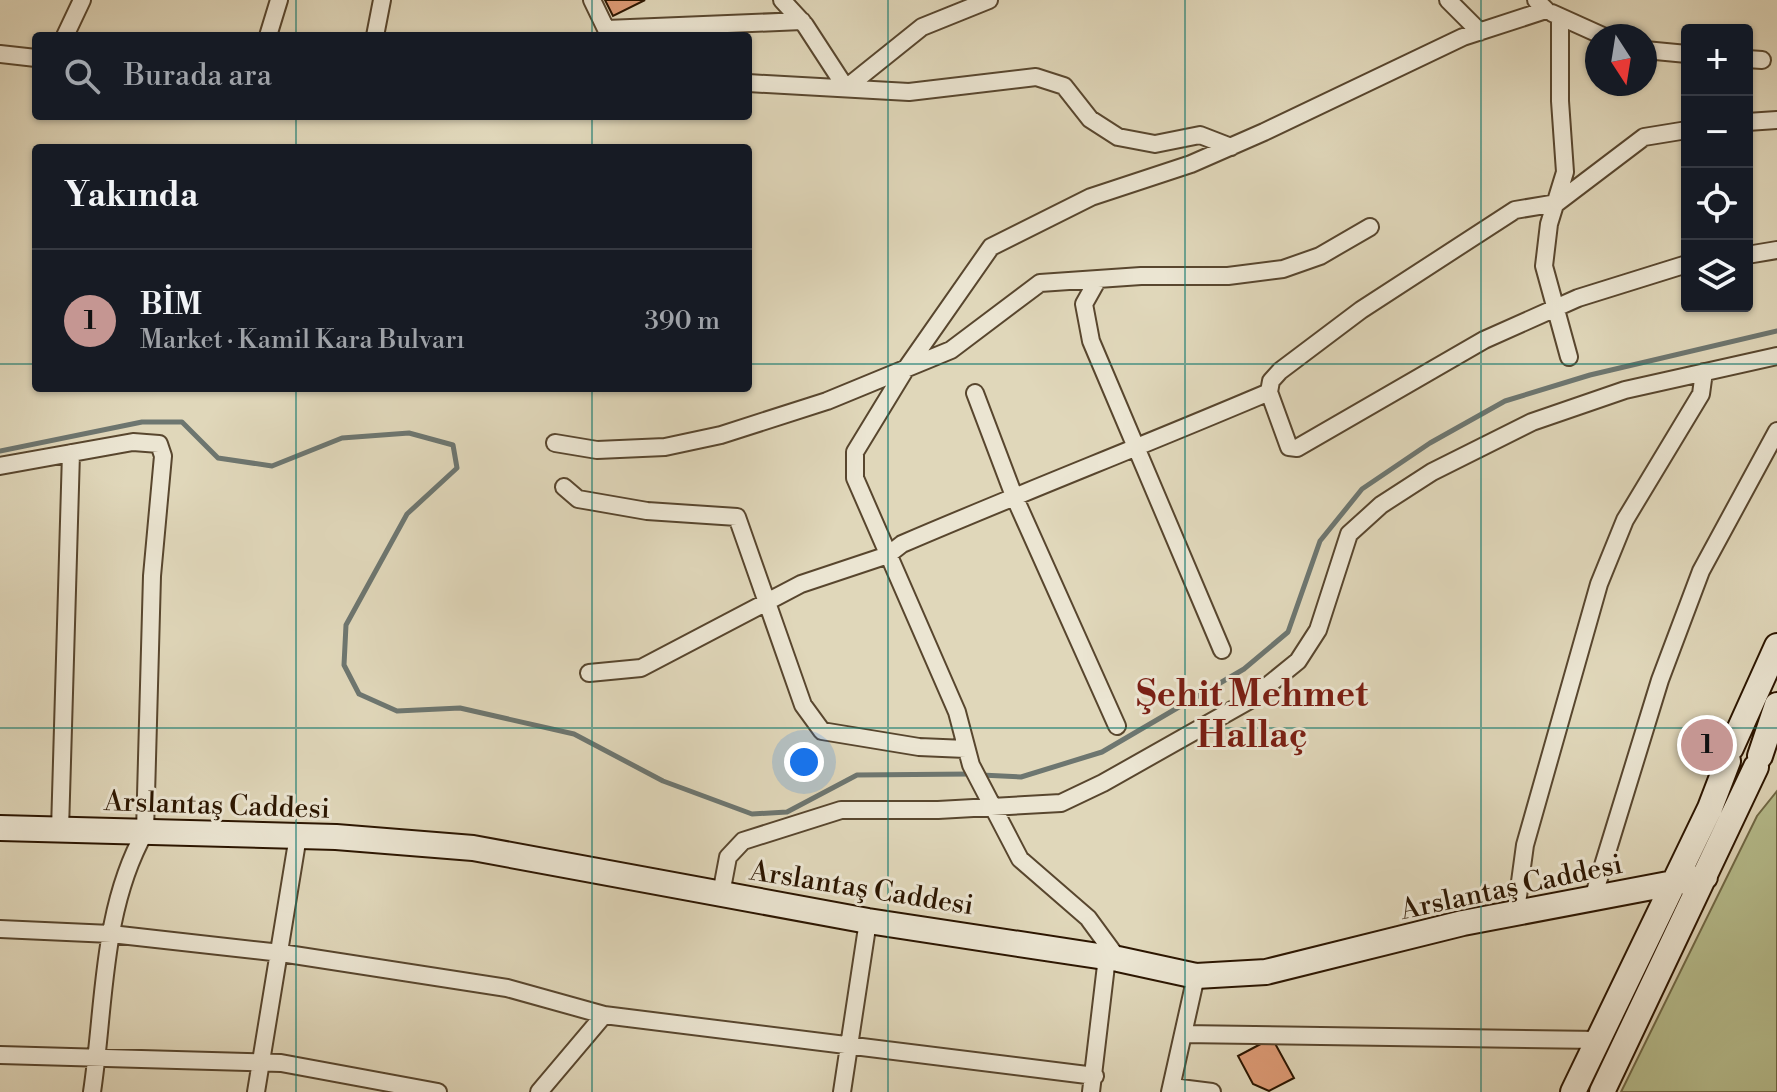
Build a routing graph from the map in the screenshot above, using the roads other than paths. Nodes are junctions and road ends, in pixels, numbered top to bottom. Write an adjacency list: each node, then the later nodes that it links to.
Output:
1 (82, 0): 11 (street)
2 (279, 0): 12 (street)
3 (382, 0): 13 (street)
4 (592, 0): 9 (street)
5 (782, 0): 9 (street)
6 (989, 0): 20 (street)
7 (1448, 0): 14 (street)
8 (1546, 7): 10 (street); 14 (street); 25 (street)
9 (802, 21): 20 (street)
10 (1585, 27)
11 (67, 32)
12 (269, 32)
13 (376, 32)
14 (1480, 32): 24 (street)
15 (1657, 51): 16 (street)
16 (1681, 53)
17 (0, 54): 18 (street)
18 (32, 58)
19 (752, 83): 20 (street)
20 (846, 88): 24 (street)
21 (1777, 120): 22 (street)
22 (1753, 122)
23 (1681, 131): 25 (street)
24 (1231, 147): 34 (street)
25 (1557, 203): 31 (street); 36 (street)
26 (1370, 227): 30 (street)
27 (1777, 250): 28 (street)
28 (1753, 254)
29 (1681, 266): 31 (street)
30 (1098, 279): 34 (street); 40 (street)
31 (1557, 307): 33 (street); 36 (street)
32 (1777, 356): 35 (street)
33 (1569, 357)
34 (905, 370): 39 (street); 45 (street)
35 (1704, 372): 55 (street); 64 (street)
36 (1269, 392): 40 (street)
37 (975, 393): 44 (street)
38 (1777, 431): 63 (street)
39 (555, 443)
40 (1139, 448): 44 (street); 48 (street)
41 (71, 453): 42 (street); 57 (street); 58 (street)
42 (0, 466)
43 (564, 487): 46 (street)
44 (1014, 496): 45 (street); 51 (street)
45 (888, 555): 46 (street); 53 (street)
46 (766, 603): 49 (street); 53 (street)
47 (1777, 646): 52 (main road)
48 (1222, 650)
49 (589, 673)
50 (1777, 705): 54 (main road)
51 (1117, 726)
52 (1730, 754): 54 (main road); 61 (main road)
53 (968, 757): 55 (street)
54 (1763, 763): 60 (main road)
55 (991, 801): 62 (street); 69 (street)
56 (0, 828): 57 (main road, Arslantaş Caddesi)
57 (60, 830): 58 (main road, Arslantaş Caddesi)
58 (145, 832): 59 (main road, Arslantaş Caddesi); 67 (street)
59 (298, 836): 62 (main road, Arslantaş Caddesi); 68 (street)
60 (1705, 877): 61 (main road, Arslantaş Caddesi); 87 (main road)
61 (1674, 883): 63 (main road, Arslantaş Caddesi); 73 (main road)
62 (721, 894): 65 (main road, Arslantaş Caddesi)
63 (1593, 898): 64 (main road, Arslantaş Caddesi)
64 (1516, 911): 70 (main road, Arslantaş Caddesi)
65 (868, 921): 69 (main road, Arslantaş Caddesi); 74 (street)
66 (0, 929): 67 (street)
67 (111, 934): 68 (street); 76 (street)
68 (281, 953): 71 (street); 77 (street)
69 (1112, 958): 70 (main road, Arslantaş Caddesi); 78 (street)
70 (1196, 976): 72 (street)
71 (604, 1015): 74 (street); 83 (street)
72 (1183, 1034): 73 (street); 79 (street)
73 (1598, 1040): 86 (main road)
74 (848, 1048): 78 (street); 84 (street)
75 (0, 1055): 76 (street)
76 (97, 1057): 77 (street); 80 (street)
77 (263, 1063): 81 (street); 82 (street)
78 (1093, 1084)
79 (1171, 1089): 85 (street)
80 (92, 1092)
81 (256, 1092)
82 (438, 1092)
83 (539, 1092)
84 (842, 1092)
85 (1212, 1092)
86 (1573, 1092)
87 (1602, 1092)

